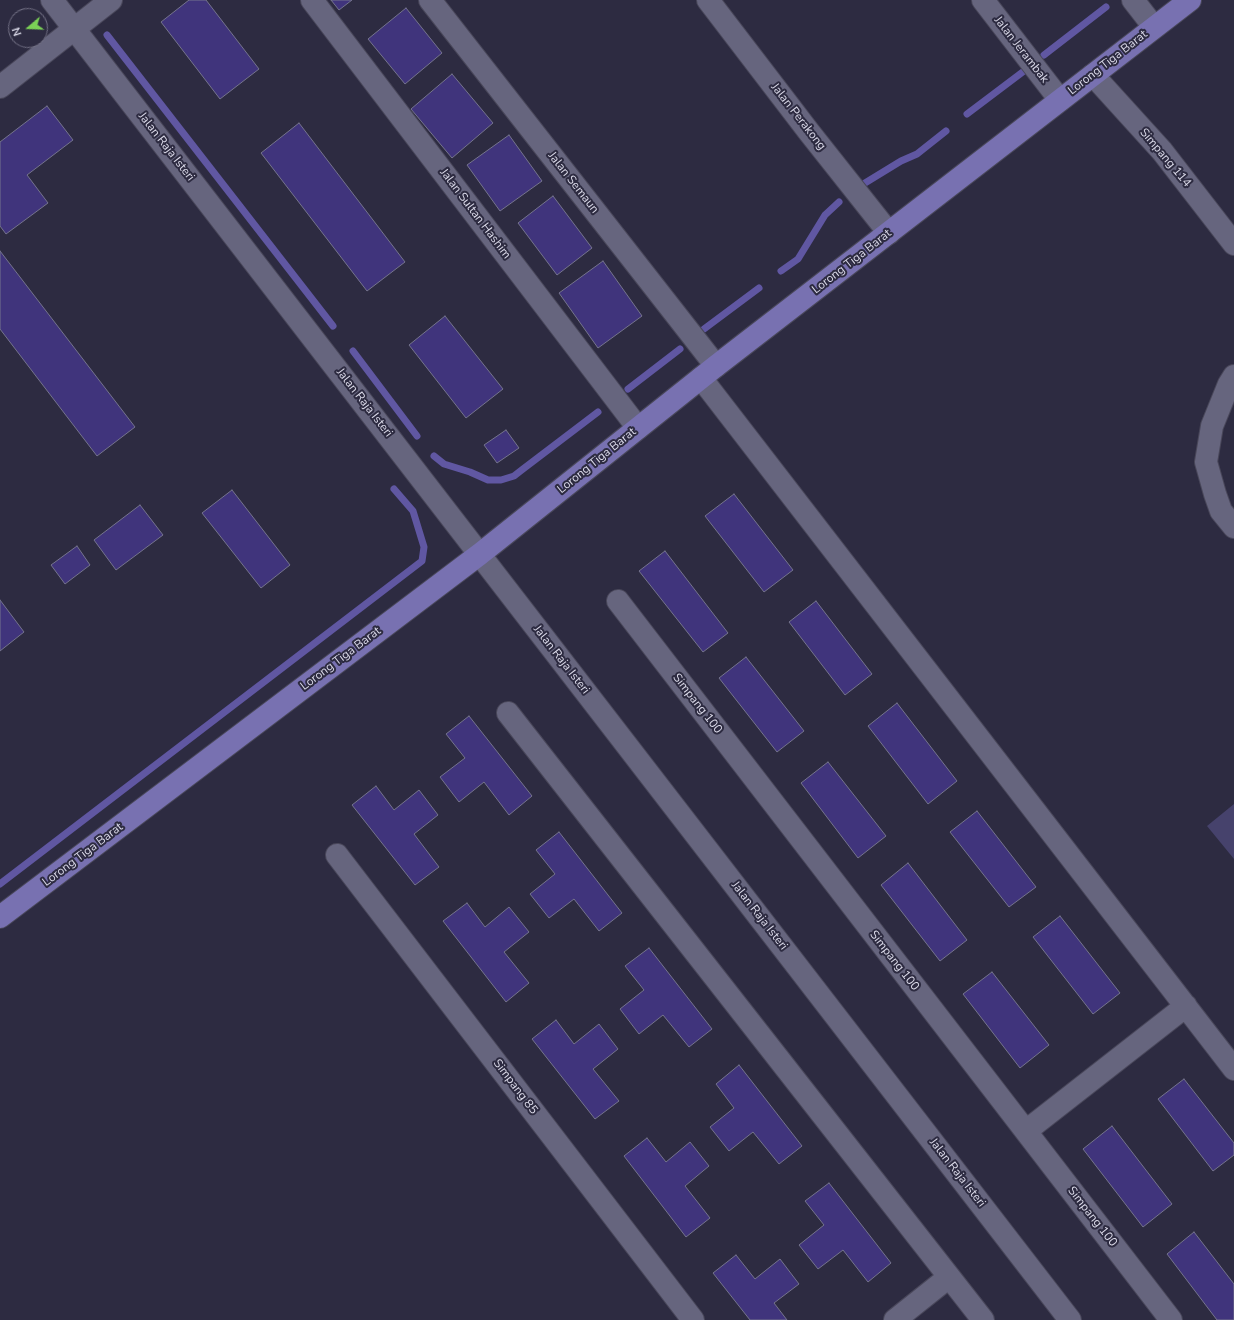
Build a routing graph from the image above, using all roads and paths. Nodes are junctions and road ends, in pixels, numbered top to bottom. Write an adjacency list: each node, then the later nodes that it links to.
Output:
1 (52, 0): 10 (street, Jalan Raja Isteri)
2 (111, 0): 10 (street)
3 (312, 0): 18 (street, Jalan Sultan Hashim)
4 (430, 0): 16 (street, Jalan Semaun)
5 (708, 0): 14 (street, Jalan Perakong)
6 (983, 0): 13 (street, Jalan Jerambak)
7 (1133, 0): 9 (street)
8 (1190, 0): 9 (main road, Lorong Tiga Barat)
9 (1154, 27): 11 (main road, Lorong Tiga Barat)
10 (75, 29): 12 (street); 20 (street, Jalan Raja Isteri)
11 (1093, 75): 13 (main road, Lorong Tiga Barat); 15 (street, Simpang 114)
12 (0, 87)
13 (1060, 100): 14 (main road, Lorong Tiga Barat)
14 (889, 233): 16 (main road, Lorong Tiga Barat)
15 (1234, 244)
16 (708, 372): 18 (main road, Lorong Tiga Barat); 25 (street)
17 (1234, 376): 19 (street)
18 (638, 428): 20 (main road, Lorong Tiga Barat)
19 (1234, 527)
20 (480, 554): 24 (main road, Lorong Tiga Barat); 32 (street, Jalan Raja Isteri)
21 (618, 601): 27 (street, Simpang 100)
22 (508, 713): 28 (street)
23 (337, 855): 29 (street, Simpang 85)
24 (0, 917)
25 (1186, 1006): 26 (street); 27 (street)
26 (1234, 1069)
27 (1026, 1131): 33 (street, Simpang 100)
28 (949, 1277): 30 (street); 31 (street)
29 (694, 1320)
30 (894, 1320)
31 (983, 1320)
32 (1070, 1320)
33 (1171, 1320)

